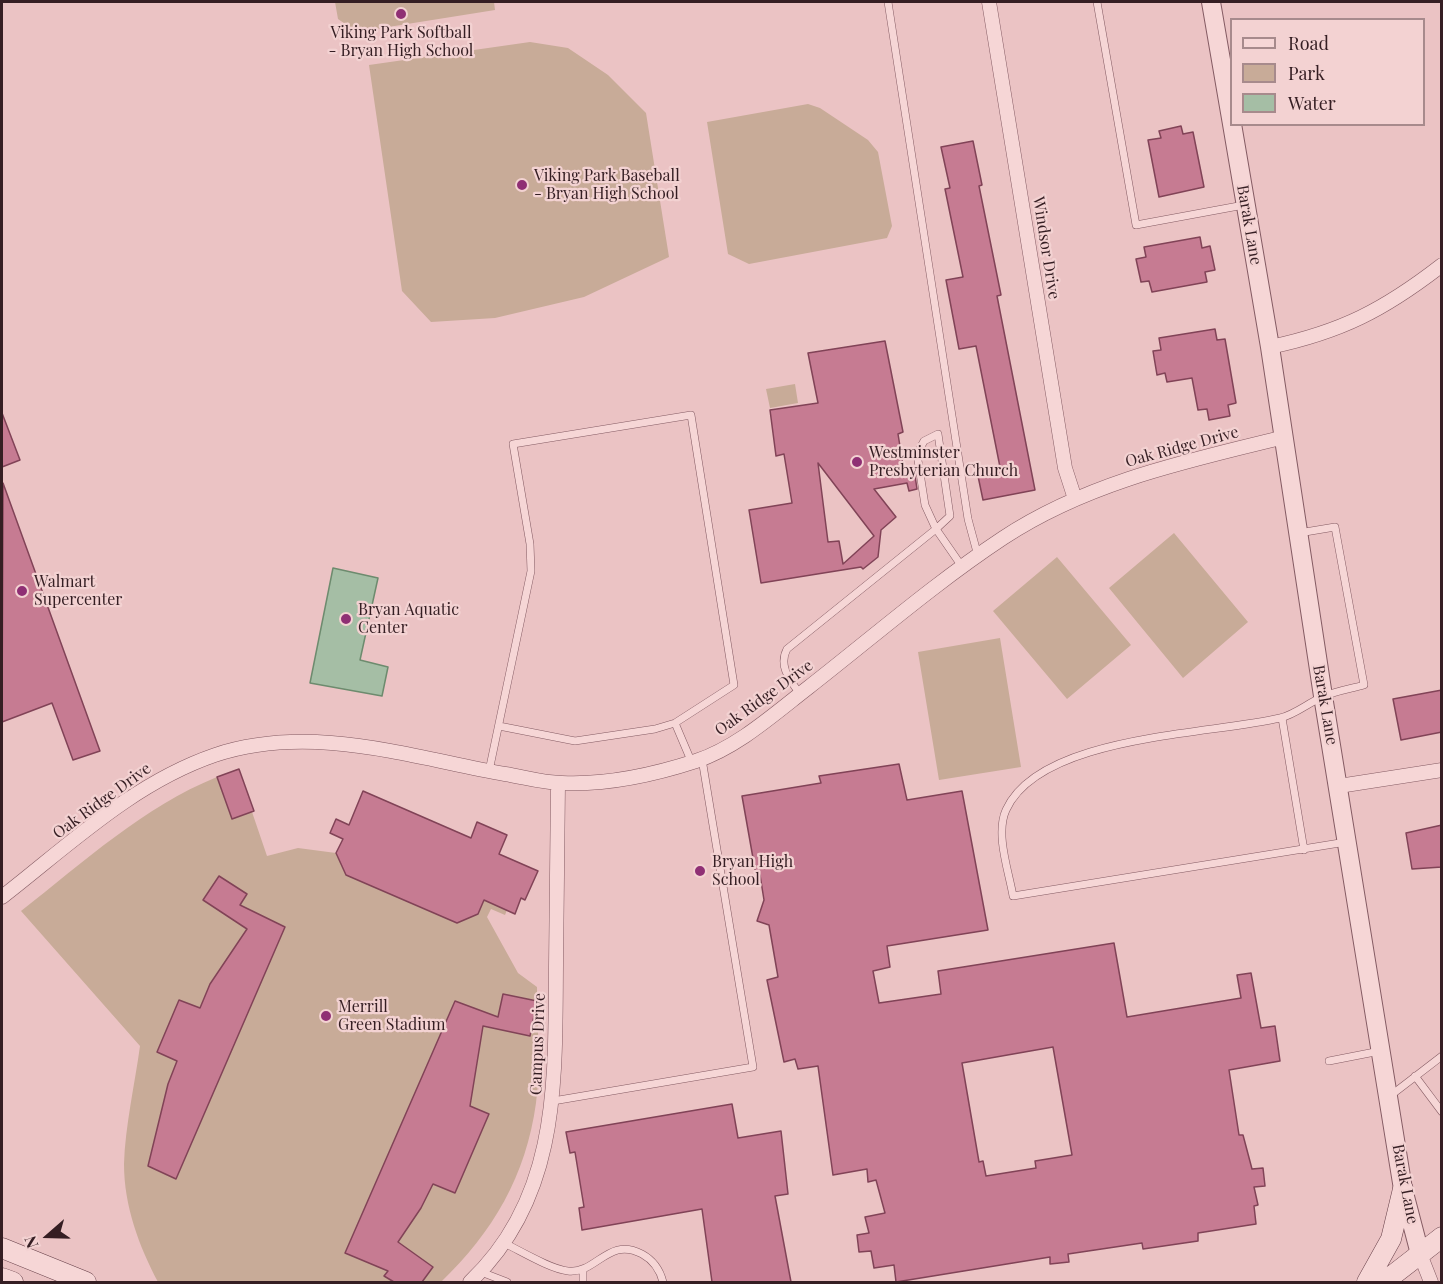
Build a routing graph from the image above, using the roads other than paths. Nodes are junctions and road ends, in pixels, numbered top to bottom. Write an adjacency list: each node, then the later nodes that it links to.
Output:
1 (888, 2): 14 (lane)
2 (989, 2): 11 (street, Windsor Drive)
3 (1097, 2): 7 (lane)
4 (1211, 2): 5 (street, Barak Lane)
5 (1230, 112)
6 (1232, 126): 7 (street, Barak Lane)
7 (1245, 204): 9 (street, Barak Lane)
8 (1442, 265): 9 (street)
9 (1270, 347): 10 (street, Barak Lane)
10 (1285, 437): 11 (street, Oak Ridge Drive); 13 (street, Barak Lane)
11 (1075, 499): 14 (street, Oak Ridge Drive)
12 (936, 529): 12 (lane); 15 (lane); 16 (lane)
13 (1299, 533): 17 (street, Barak Lane); 17 (lane)
14 (978, 556): 15 (street, Oak Ridge Drive)
15 (963, 568): 16 (street, Oak Ridge Drive)
16 (800, 694): 21 (street, Oak Ridge Drive)
17 (1323, 696): 18 (lane); 25 (street, Barak Lane)
18 (1282, 718): 27 (lane); 27 (lane)
19 (675, 723): 20 (lane); 20 (lane); 21 (lane)
20 (499, 726): 23 (lane)
21 (697, 761): 24 (street, Oak Ridge Drive); 34 (lane)
22 (1442, 770): 25 (street)
23 (489, 771): 24 (street, Oak Ridge Drive); 28 (street, Oak Ridge Drive)
24 (558, 783): 34 (street, Campus Drive)
25 (1339, 786): 26 (street, Barak Lane)
26 (1348, 842): 27 (lane); 29 (street, Barak Lane)
27 (1304, 850)
28 (2, 897)
29 (1383, 1050): 31 (lane); 33 (street, Barak Lane)
30 (1442, 1056): 32 (lane)
31 (1329, 1060)
32 (1415, 1076): 33 (lane); 35 (lane)
33 (1390, 1096): 36 (street, Barak Lane)
34 (553, 1101): 38 (street, Campus Drive)
35 (1442, 1112)
36 (1403, 1189): 40 (street, Barak Lane); 50 (main road)
37 (1442, 1237): 40 (main road)
38 (504, 1243): 41 (lane); 42 (street, Campus Drive)
39 (2, 1248): 45 (main road)
40 (1420, 1254): 51 (main road); 52 (street, Barak Lane)
41 (583, 1269): 48 (lane); 49 (lane)
42 (481, 1272): 46 (street, Campus Drive); 47 (lane)
43 (2, 1278): 44 (main road)
44 (13, 1282)
45 (86, 1282)
46 (470, 1282)
47 (507, 1282)
48 (583, 1282)
49 (663, 1282)
50 (1367, 1282)
51 (1384, 1282)
52 (1431, 1282)

